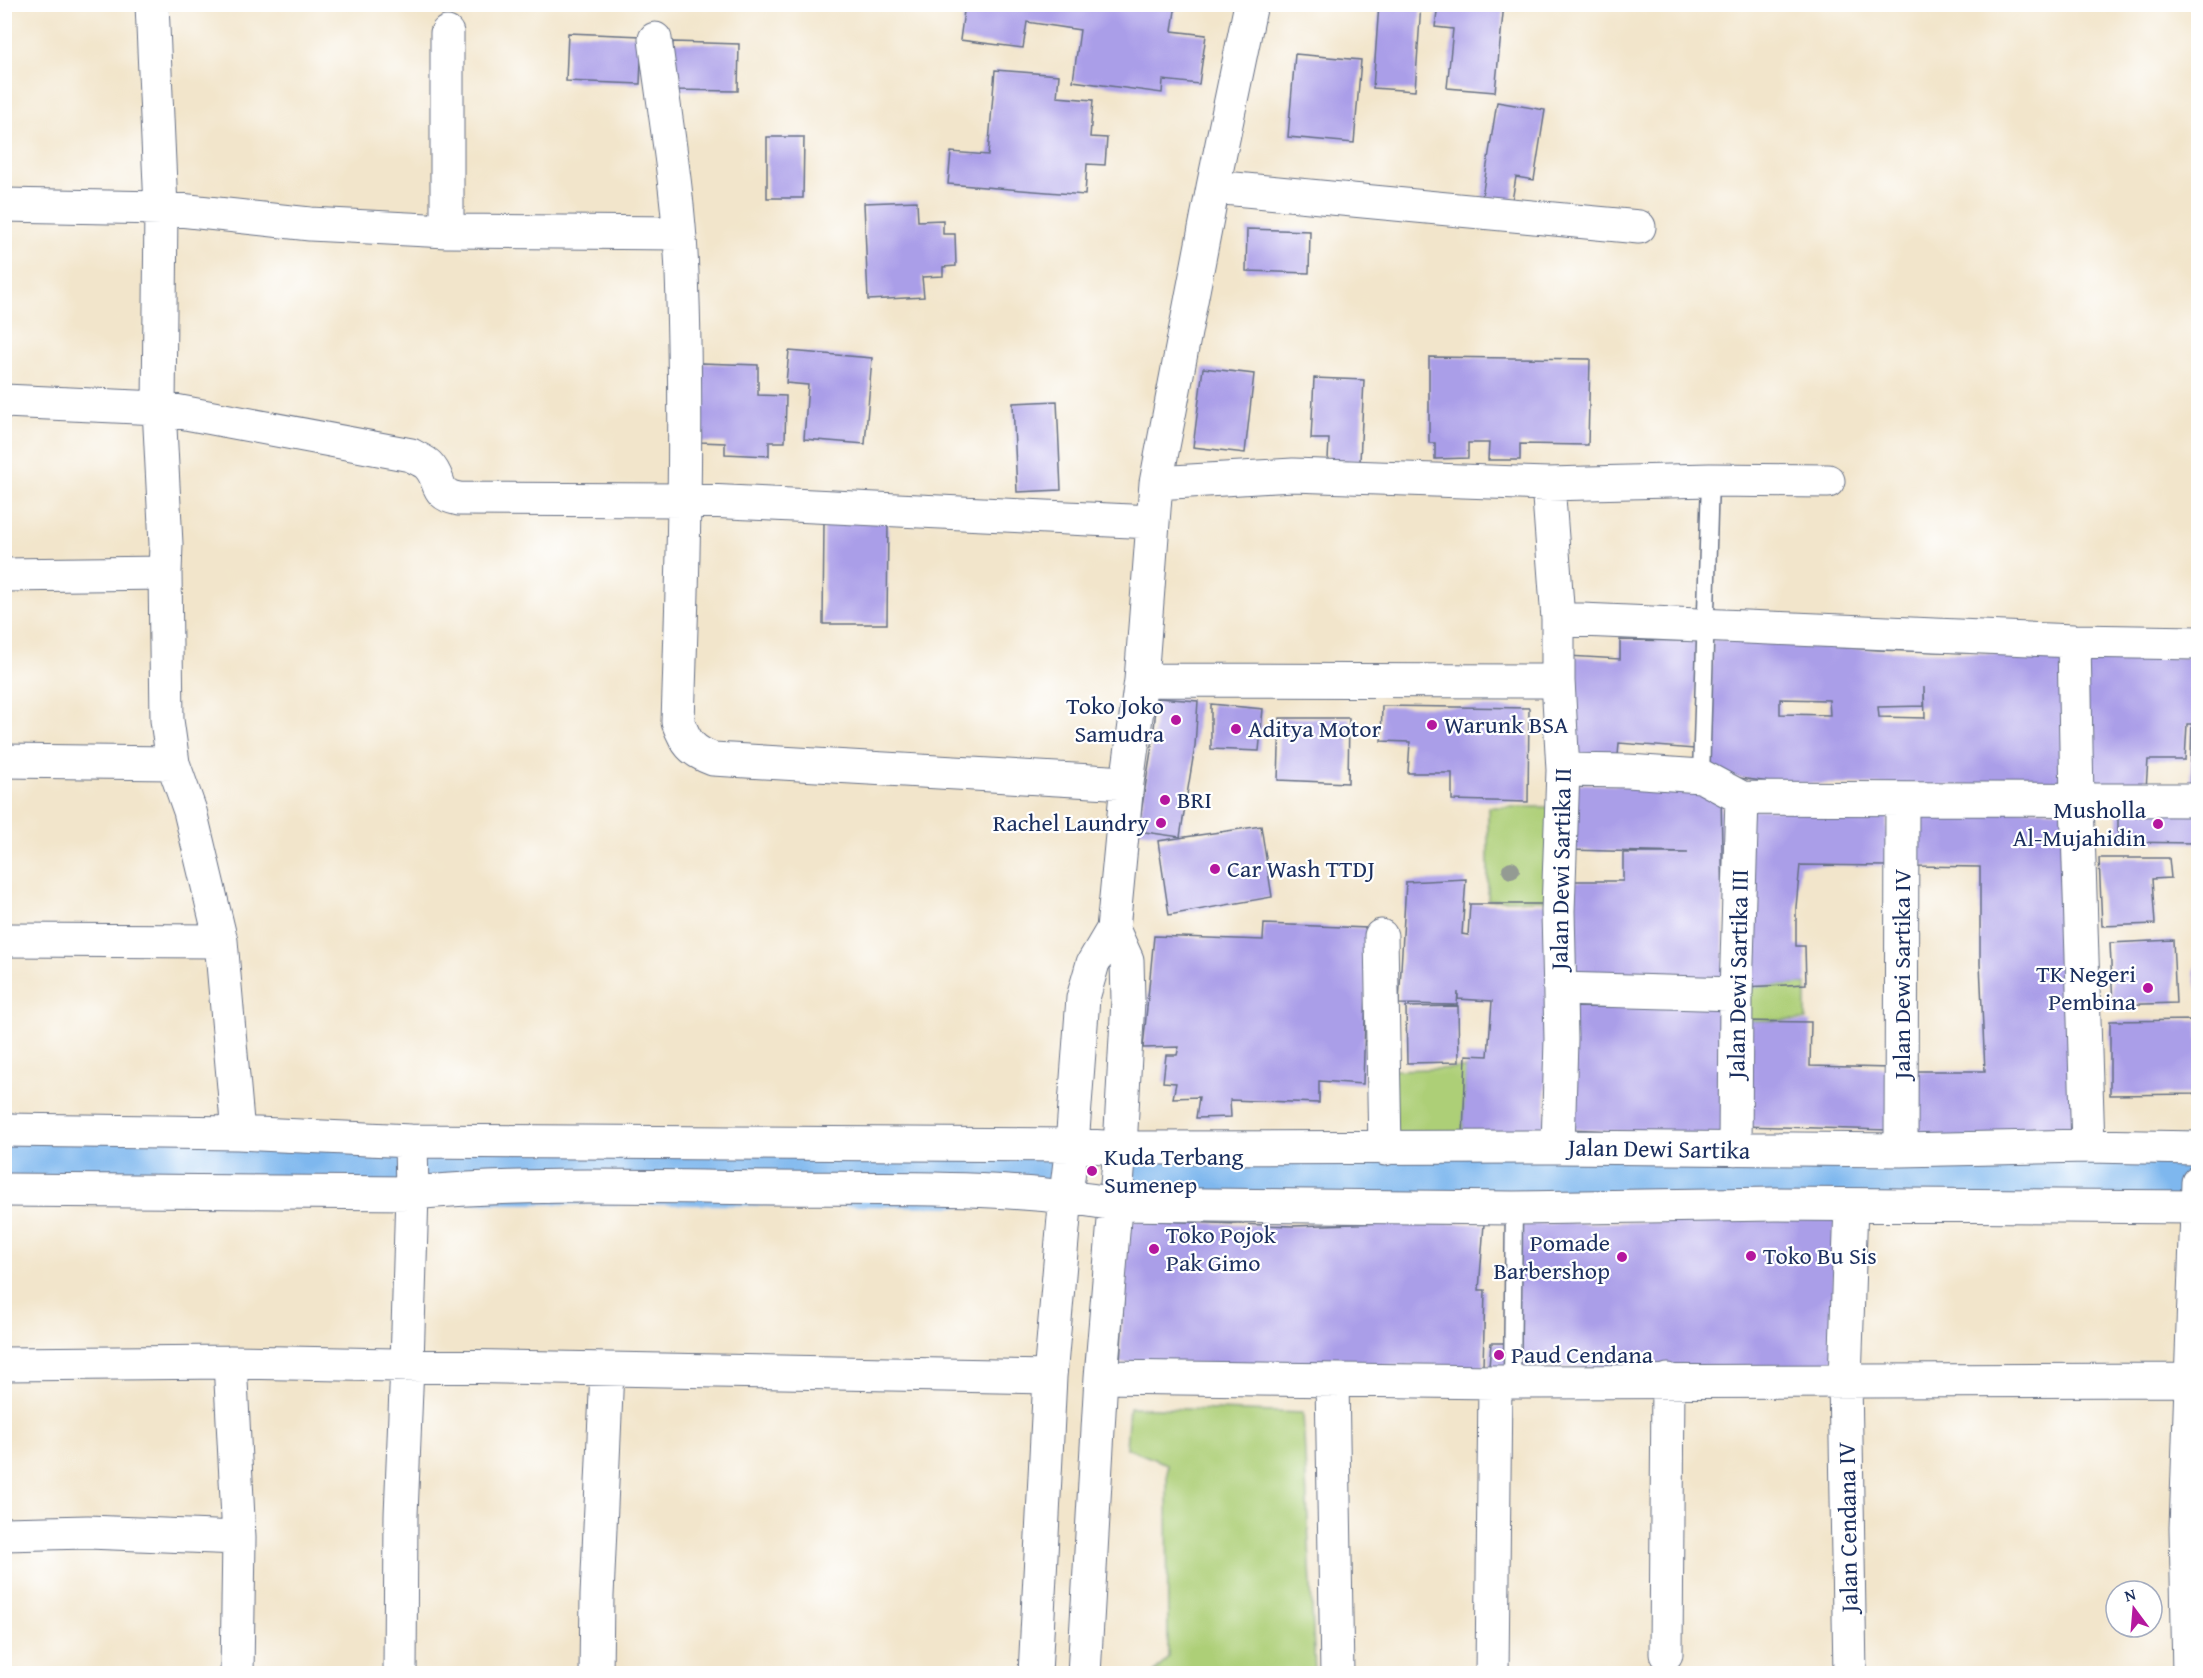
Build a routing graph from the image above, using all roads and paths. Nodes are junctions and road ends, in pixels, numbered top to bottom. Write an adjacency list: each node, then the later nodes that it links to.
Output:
1 (152, 4): 7 (street)
2 (1251, 4): 5 (street)
3 (447, 33): 9 (street)
4 (655, 39): 10 (street)
5 (1213, 187): 8 (street); 15 (street)
6 (4, 205): 7 (street)
7 (161, 208): 9 (street); 12 (street)
8 (1639, 227)
9 (447, 231): 10 (street)
10 (679, 233): 17 (street)
11 (4, 401): 12 (street)
12 (159, 408): 17 (street); 19 (street)
13 (1710, 480): 14 (street); 16 (street); 22 (lane)
14 (1828, 481)
15 (1156, 483): 16 (street); 18 (street)
16 (1548, 484): 21 (street, Jalan Dewi Sartika II)
17 (686, 501): 18 (street); 31 (street)
18 (1152, 522): 25 (street)
19 (165, 573): 20 (street); 28 (street)
20 (4, 575)
21 (1558, 619): 22 (street); 26 (street, Jalan Dewi Sartika II)
22 (1707, 626): 23 (street); 30 (lane)
23 (2074, 641): 24 (street); 34 (street)
24 (2199, 643)
25 (1141, 680): 26 (street); 31 (street)
26 (1558, 681): 29 (street, Jalan Dewi Sartika II)
27 (4, 760): 28 (street)
28 (173, 763): 39 (street)
29 (1563, 770): 30 (street); 40 (street, Jalan Dewi Sartika II)
30 (1701, 776): 32 (street)
31 (1127, 783): 36 (street)
32 (1742, 798): 33 (street); 41 (street, Jalan Dewi Sartika III)
33 (1902, 799): 34 (street); 52 (street, Jalan Dewi Sartika IV)
34 (2077, 800): 35 (street); 46 (street)
35 (2199, 800)
36 (1113, 929): 45 (street); 48 (street)
37 (1381, 936): 50 (street)
38 (4, 940): 39 (street)
39 (221, 941): 43 (street)
40 (1560, 989): 41 (street); 47 (street, Jalan Dewi Sartika II)
41 (1736, 994): 51 (street, Jalan Dewi Sartika III)
42 (4, 1130): 43 (street, Jalan Dewi Sartika)
43 (238, 1133): 44 (street, Jalan Dewi Sartika)
44 (411, 1143): 45 (street, Jalan Dewi Sartika); 54 (street)
45 (1072, 1145): 48 (street, Jalan Dewi Sartika); 55 (street)
46 (2088, 1146): 49 (street, Jalan Dewi Sartika); 52 (street, Jalan Dewi Sartika)
47 (1558, 1147): 50 (street, Jalan Dewi Sartika); 51 (street, Jalan Dewi Sartika)
48 (1120, 1148): 50 (street, Jalan Dewi Sartika); 57 (street)
49 (2199, 1148)
50 (1385, 1149)
51 (1735, 1149): 52 (street, Jalan Dewi Sartika)
52 (1901, 1150)
53 (4, 1190): 54 (street)
54 (412, 1192): 55 (street); 62 (street)
55 (1066, 1196): 57 (street); 64 (street)
56 (2198, 1199): 58 (street); 68 (street)
57 (1115, 1204): 59 (street); 65 (street)
58 (1851, 1204): 59 (street); 67 (street, Jalan Cendana IV)
59 (1514, 1208): 70 (lane)
60 (230, 1362): 61 (street); 62 (street); 73 (street)
61 (4, 1364)
62 (407, 1364): 63 (street); 76 (street)
63 (607, 1370): 64 (street); 77 (street)
64 (1050, 1377): 78 (street)
65 (1101, 1377): 69 (street); 79 (street)
66 (1668, 1380): 67 (street); 70 (street); 74 (street)
67 (1845, 1380): 68 (street); 82 (street, Jalan Cendana IV)
68 (2195, 1380): 71 (street)
69 (1332, 1382): 70 (street); 80 (street)
70 (1503, 1382): 81 (street)
71 (2192, 1528): 83 (street)
72 (4, 1534): 73 (street)
73 (239, 1538): 75 (street)
74 (1666, 1654)
75 (237, 1674)
76 (400, 1674)
77 (596, 1674)
78 (1035, 1674)
79 (1084, 1674)
80 (1337, 1674)
81 (1492, 1674)
82 (1850, 1674)
83 (2189, 1674)

